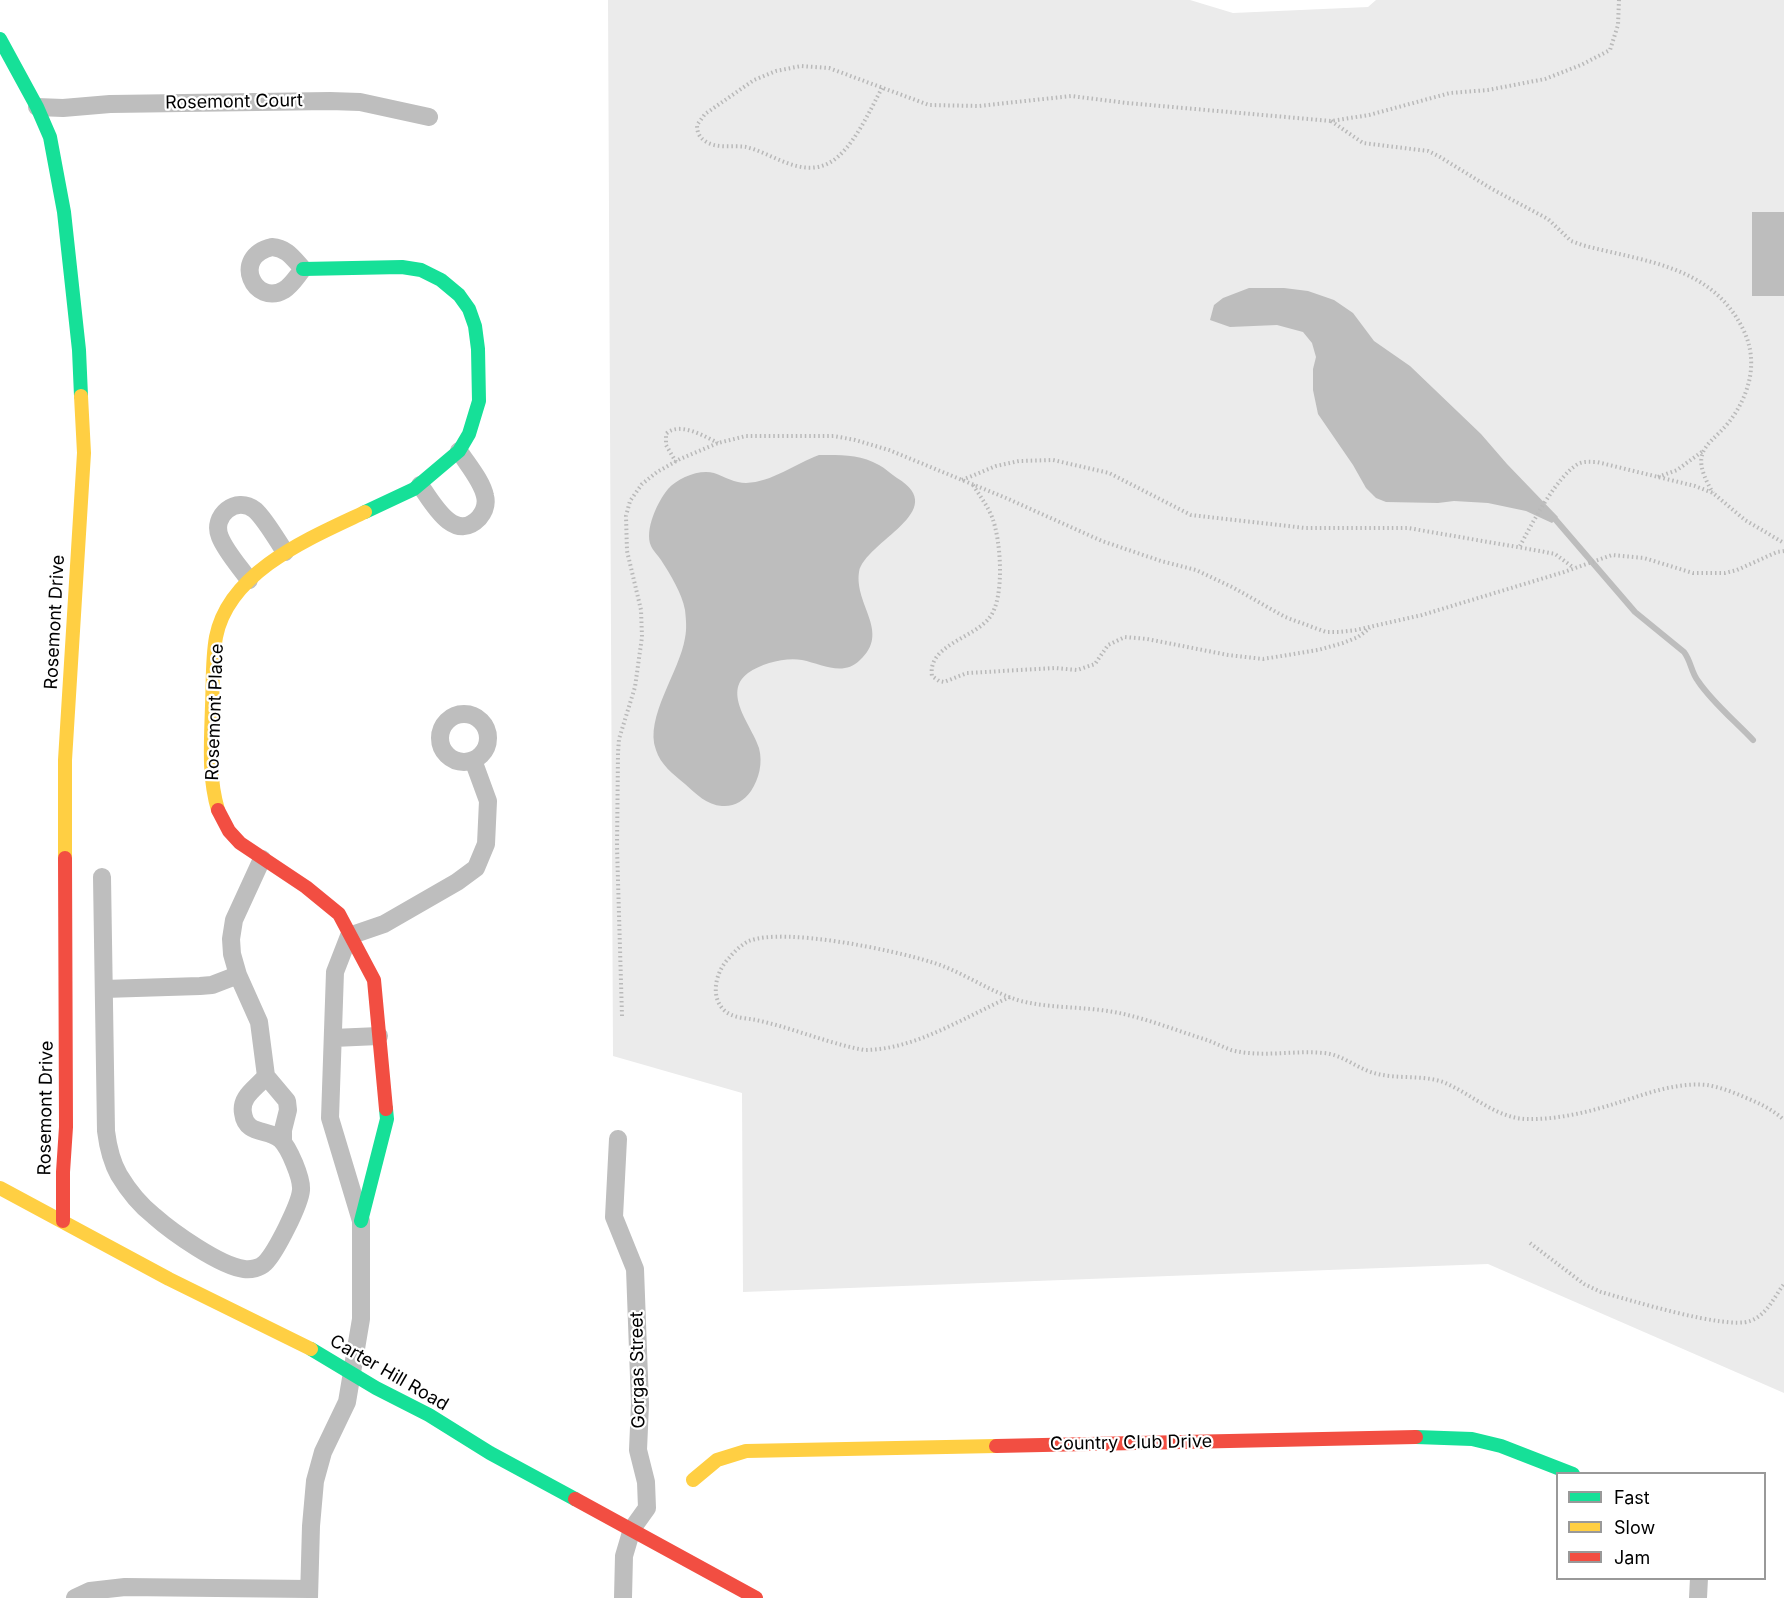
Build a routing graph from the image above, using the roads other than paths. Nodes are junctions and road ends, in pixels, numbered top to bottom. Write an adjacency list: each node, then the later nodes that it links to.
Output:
1 (0, 39): 2 (street, Rosemont Drive)
2 (37, 107): 3 (street, Rosemont Court); 21 (street, Rosemont Drive)
3 (429, 117)
4 (303, 268): 5 (street, Rosemont Place)
5 (459, 452): 6 (street, Rosemont Place); 6 (street)
6 (420, 485): 7 (street, Rosemont Place)
7 (285, 552): 8 (street, Rosemont Place); 8 (street)
8 (249, 580): 10 (street, Rosemont Place)
9 (473, 760): 12 (street)
10 (262, 859): 12 (street, Rosemont Place); 13 (street)
11 (102, 877): 14 (street)
12 (350, 936): 15 (street, Rosemont Place); 16 (street, Rosemont Place)
13 (238, 975): 14 (street); 17 (street)
14 (104, 989): 19 (street)
15 (379, 1036): 16 (street); 22 (street, Rosemont Place)
16 (333, 1038): 22 (street, Rosemont Place)
17 (266, 1076): 19 (street); 19 (street)
18 (618, 1139): 26 (street, Gorgas Street)
19 (283, 1141)
20 (0, 1188): 21 (street, Carter Hill Road)
21 (63, 1221): 23 (street, Carter Hill Road)
22 (361, 1221): 23 (street, Rosemont Place)
23 (352, 1373): 26 (street, Carter Hill Road); 28 (street, Rosemont Place)
24 (1570, 1472): 25 (street, Country Club Drive)
25 (693, 1480)
26 (633, 1530): 30 (street, Gorgas Street); 31 (street, Carter Hill Road)
27 (1699, 1580): 32 (street)
28 (309, 1594): 29 (street)
29 (75, 1598)
30 (623, 1598)
31 (756, 1598)
32 (1698, 1598)

